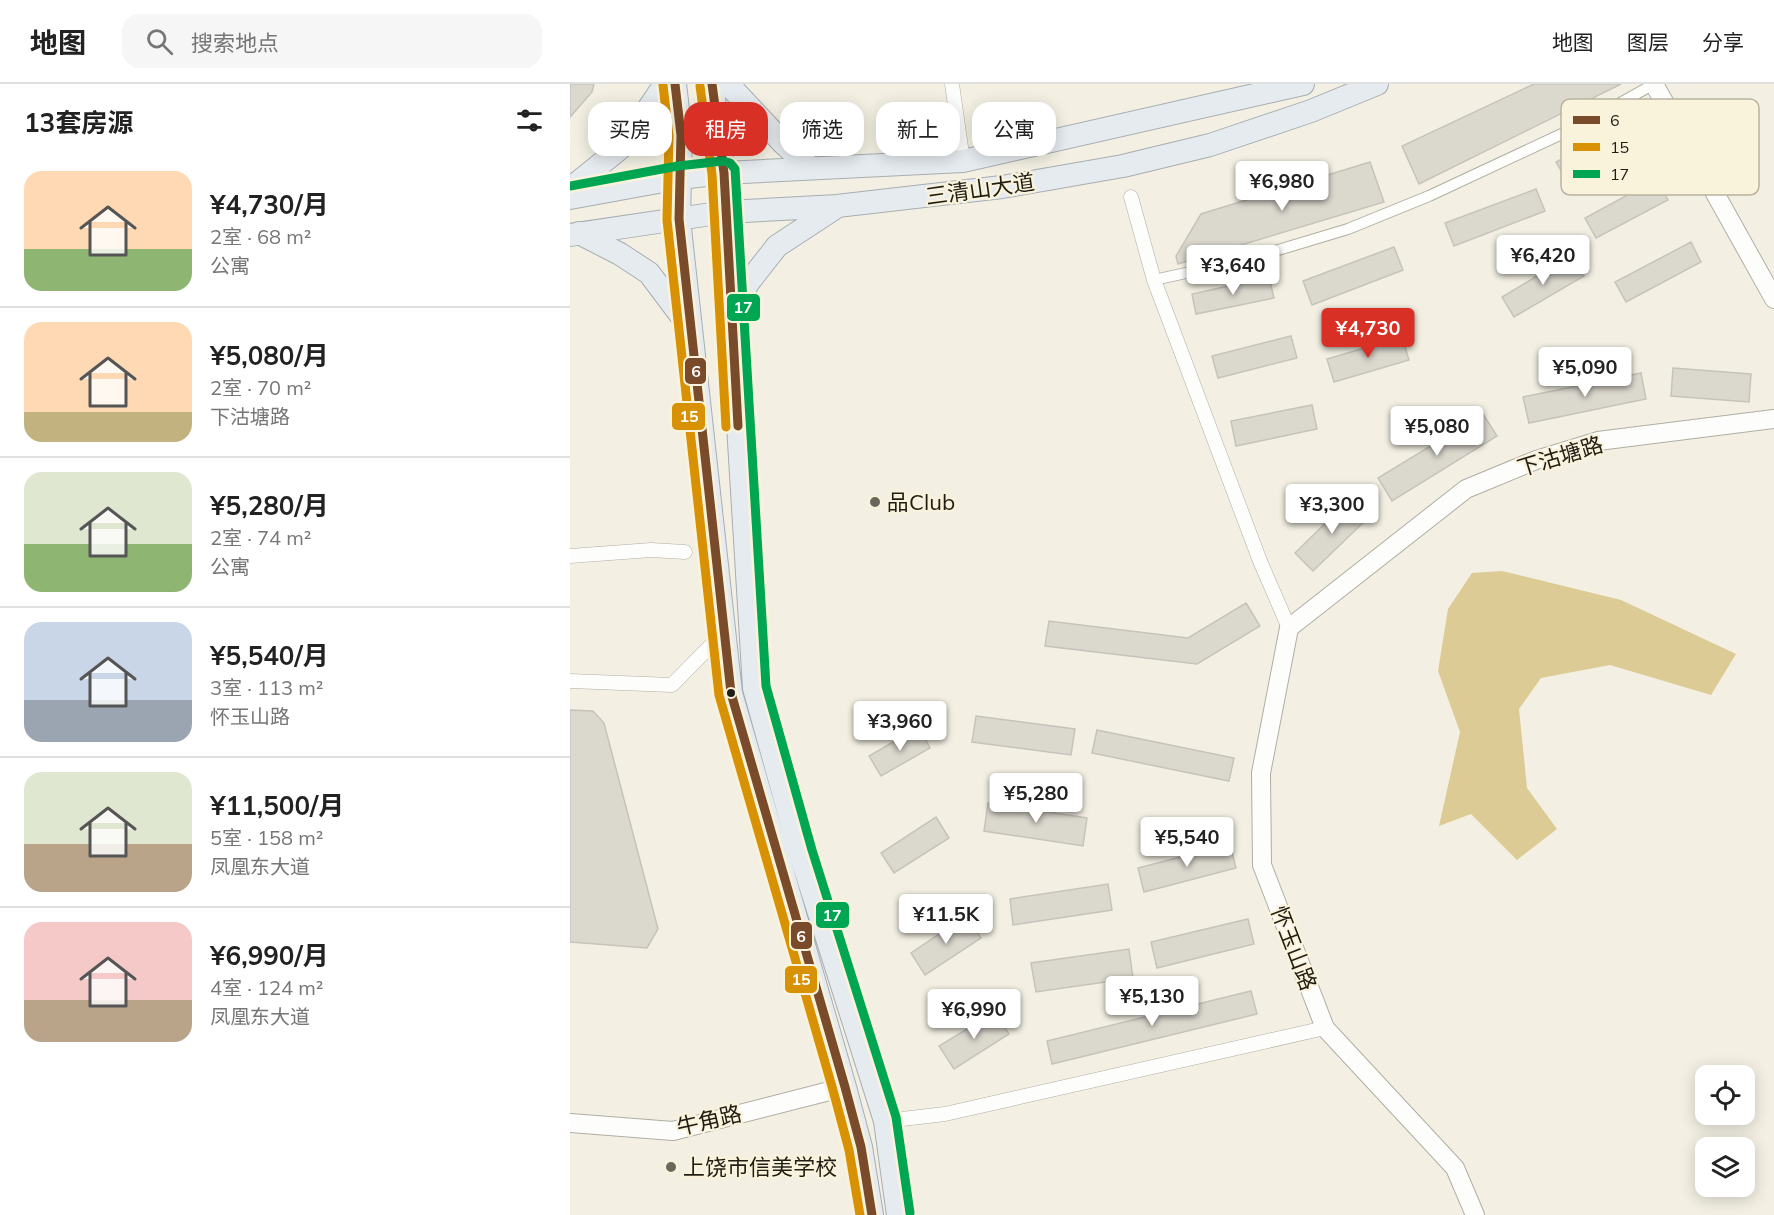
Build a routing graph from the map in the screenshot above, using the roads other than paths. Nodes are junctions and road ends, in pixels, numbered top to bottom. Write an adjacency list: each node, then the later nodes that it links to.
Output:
1 (665, 84): 17 (main road)
2 (675, 84): 16 (main road)
3 (712, 84): 15 (main road)
4 (728, 84): 14 (main road)
5 (952, 84): 13 (street)
6 (1377, 84): 11 (main road, 三清山大道)
7 (1654, 84): 9 (street); 10 (street)
8 (1299, 85): 11 (street); 13 (main road, 三清山大道)
9 (1627, 99)
10 (1662, 99)
11 (1311, 111): 21 (main road, 三清山大道)
12 (1561, 134): 25 (street)
13 (963, 161): 14 (main road, 三清山大道)
14 (811, 168): 15 (main road, 三清山大道)
15 (724, 173): 16 (main road, 三清山大道); 22 (main road)
16 (680, 178): 20 (main road, 三清山大道); 23 (main road)
17 (570, 189)
18 (1716, 195): 26 (street)
19 (1131, 197): 25 (street)
20 (570, 198)
21 (837, 206): 22 (main road, 三清山大道); 27 (main road)
22 (724, 212): 23 (main road, 三清山大道); 27 (main road)
23 (679, 219): 24 (main road, 三清山大道); 28 (main road)
24 (574, 234): 28 (main road)
25 (1154, 280): 32 (street)
26 (1774, 299)
27 (731, 320): 37 (main road)
28 (691, 329): 33 (main road)
29 (1774, 419): 32 (street, 下沽塘路)
30 (686, 552): 31 (street)
31 (570, 556)
32 (1289, 628): 35 (street, 怀玉山路)
33 (724, 632): 34 (street); 36 (main road)
34 (570, 681)
35 (1325, 1028): 37 (street); 41 (street, 怀玉山路)
36 (846, 1087): 38 (street, 牛角路); 39 (main road)
37 (885, 1121): 40 (main road)
38 (570, 1123)
39 (872, 1215)
40 (898, 1215)
41 (1475, 1215)

